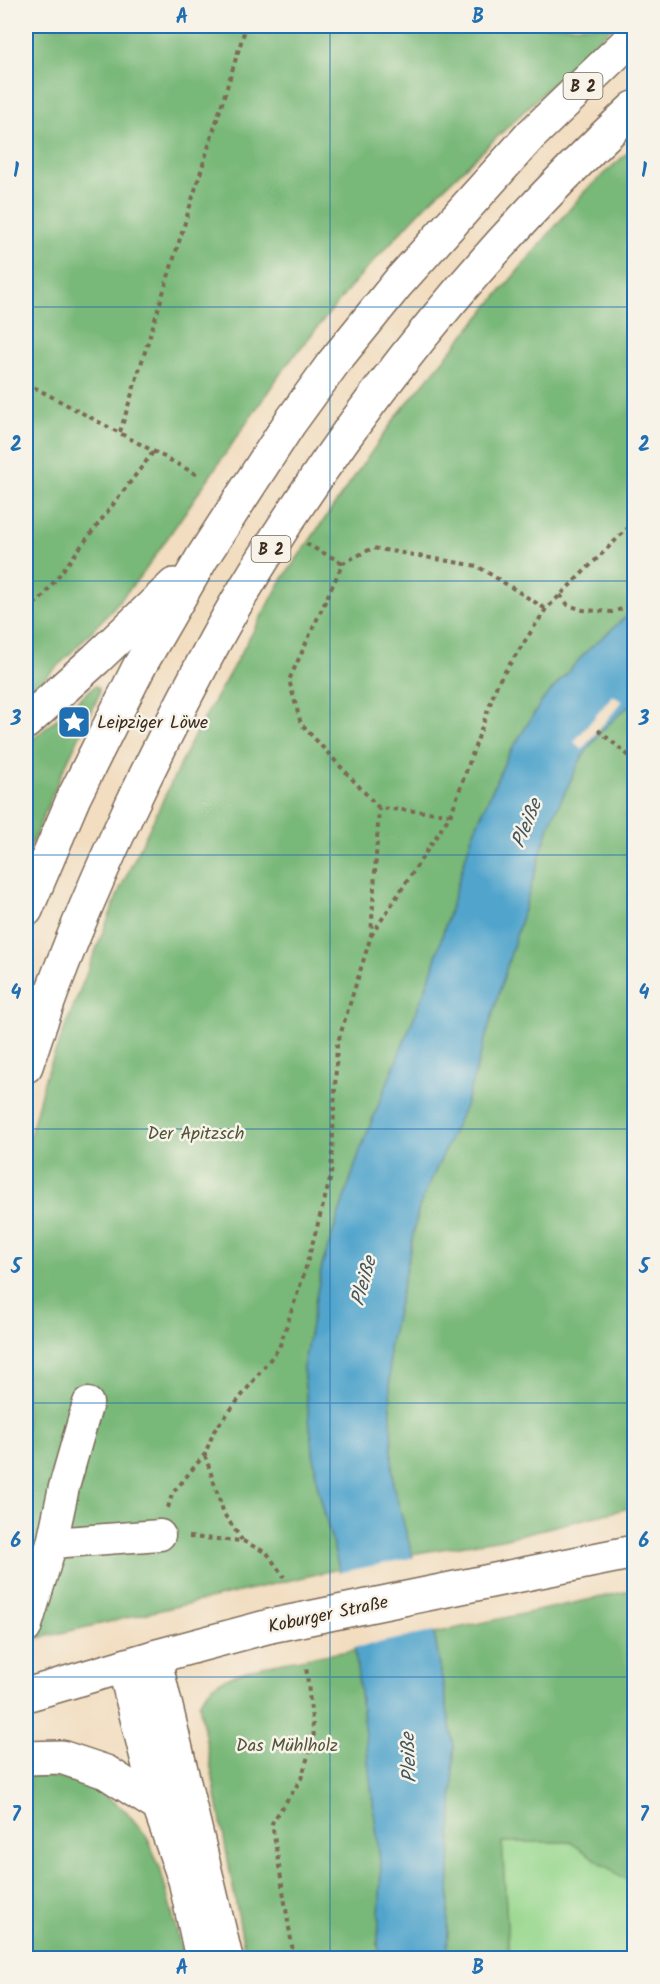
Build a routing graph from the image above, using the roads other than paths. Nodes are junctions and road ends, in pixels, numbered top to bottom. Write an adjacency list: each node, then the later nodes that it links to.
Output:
1 (634, 36): 3 (main road, B 2)
2 (634, 108): 6 (main road, B 2)
3 (202, 558): 4 (main road); 5 (main road, B 2)
4 (26, 722)
5 (26, 910)
6 (26, 1066)
7 (88, 1403): 9 (lane)
8 (159, 1535): 9 (lane)
9 (52, 1543): 11 (lane)
10 (634, 1552): 12 (main road, Koburger Straße, bridge)
11 (26, 1628)
12 (139, 1661): 13 (main road, Koburger Straße); 15 (main road); 17 (main road)
13 (26, 1695)
14 (26, 1758): 15 (main road)
15 (159, 1806): 16 (main road)
16 (202, 1959)
17 (226, 1959)

